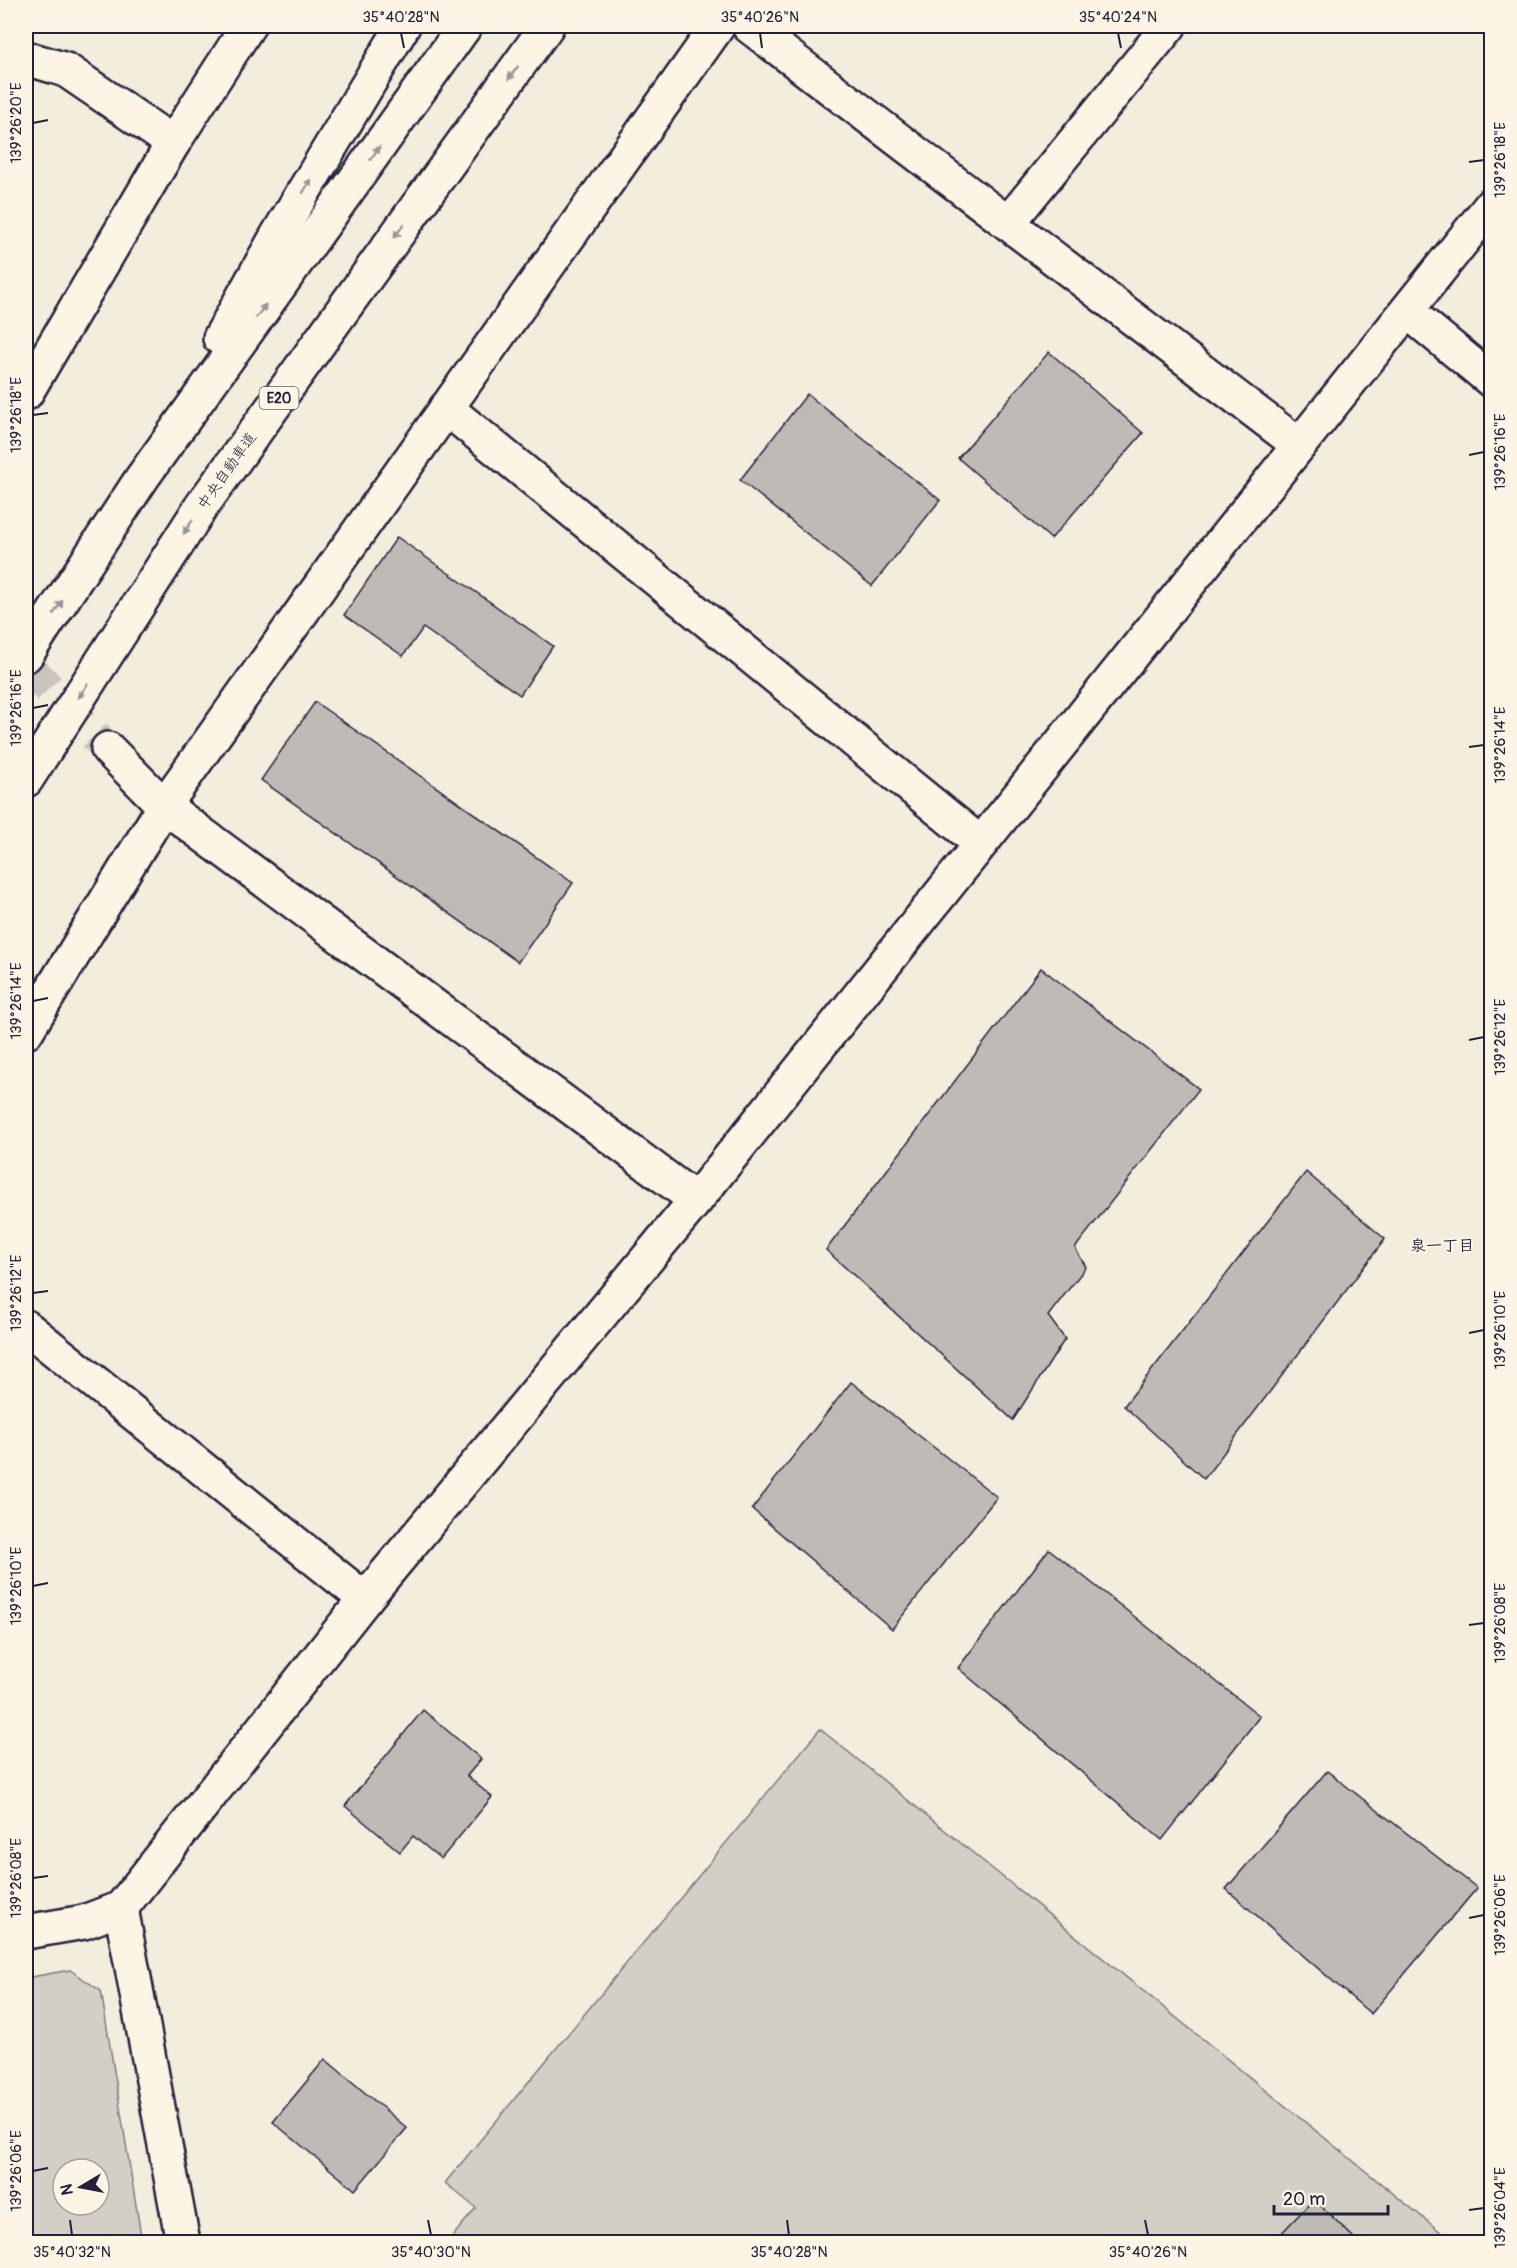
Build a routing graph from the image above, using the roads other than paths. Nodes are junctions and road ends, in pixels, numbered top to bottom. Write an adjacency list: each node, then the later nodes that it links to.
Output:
1 (248, 26): 9 (main road)
2 (404, 26): 17 (main road, one-way to 2)
3 (465, 26): 17 (main road, one-way to 3)
4 (547, 26): 20 (main road, 中央自動車道 / E20, one-way to 20)
5 (718, 26): 15 (main road)
6 (749, 26): 11 (main road)
7 (1169, 26): 11 (main road)
8 (26, 58): 9 (main road)
9 (173, 143): 14 (main road)
10 (1491, 204): 12 (main road)
11 (1008, 223): 16 (main road)
12 (1407, 311): 13 (main road); 16 (main road)
13 (1491, 381)
14 (26, 393)
15 (446, 408): 21 (main road); 22 (main road)
16 (1299, 445): 22 (main road)
17 (142, 478): 18 (main road, one-way to 17)
18 (26, 656)
19 (108, 749): 21 (main road)
20 (26, 780)
21 (164, 807): 23 (main road); 24 (main road)
22 (980, 843): 24 (main road)
23 (26, 1032)
24 (696, 1200): 26 (main road)
25 (26, 1327): 26 (main road)
26 (365, 1599): 27 (main road)
27 (122, 1908): 28 (main road); 29 (main road)
28 (26, 1932)
29 (183, 2242)

